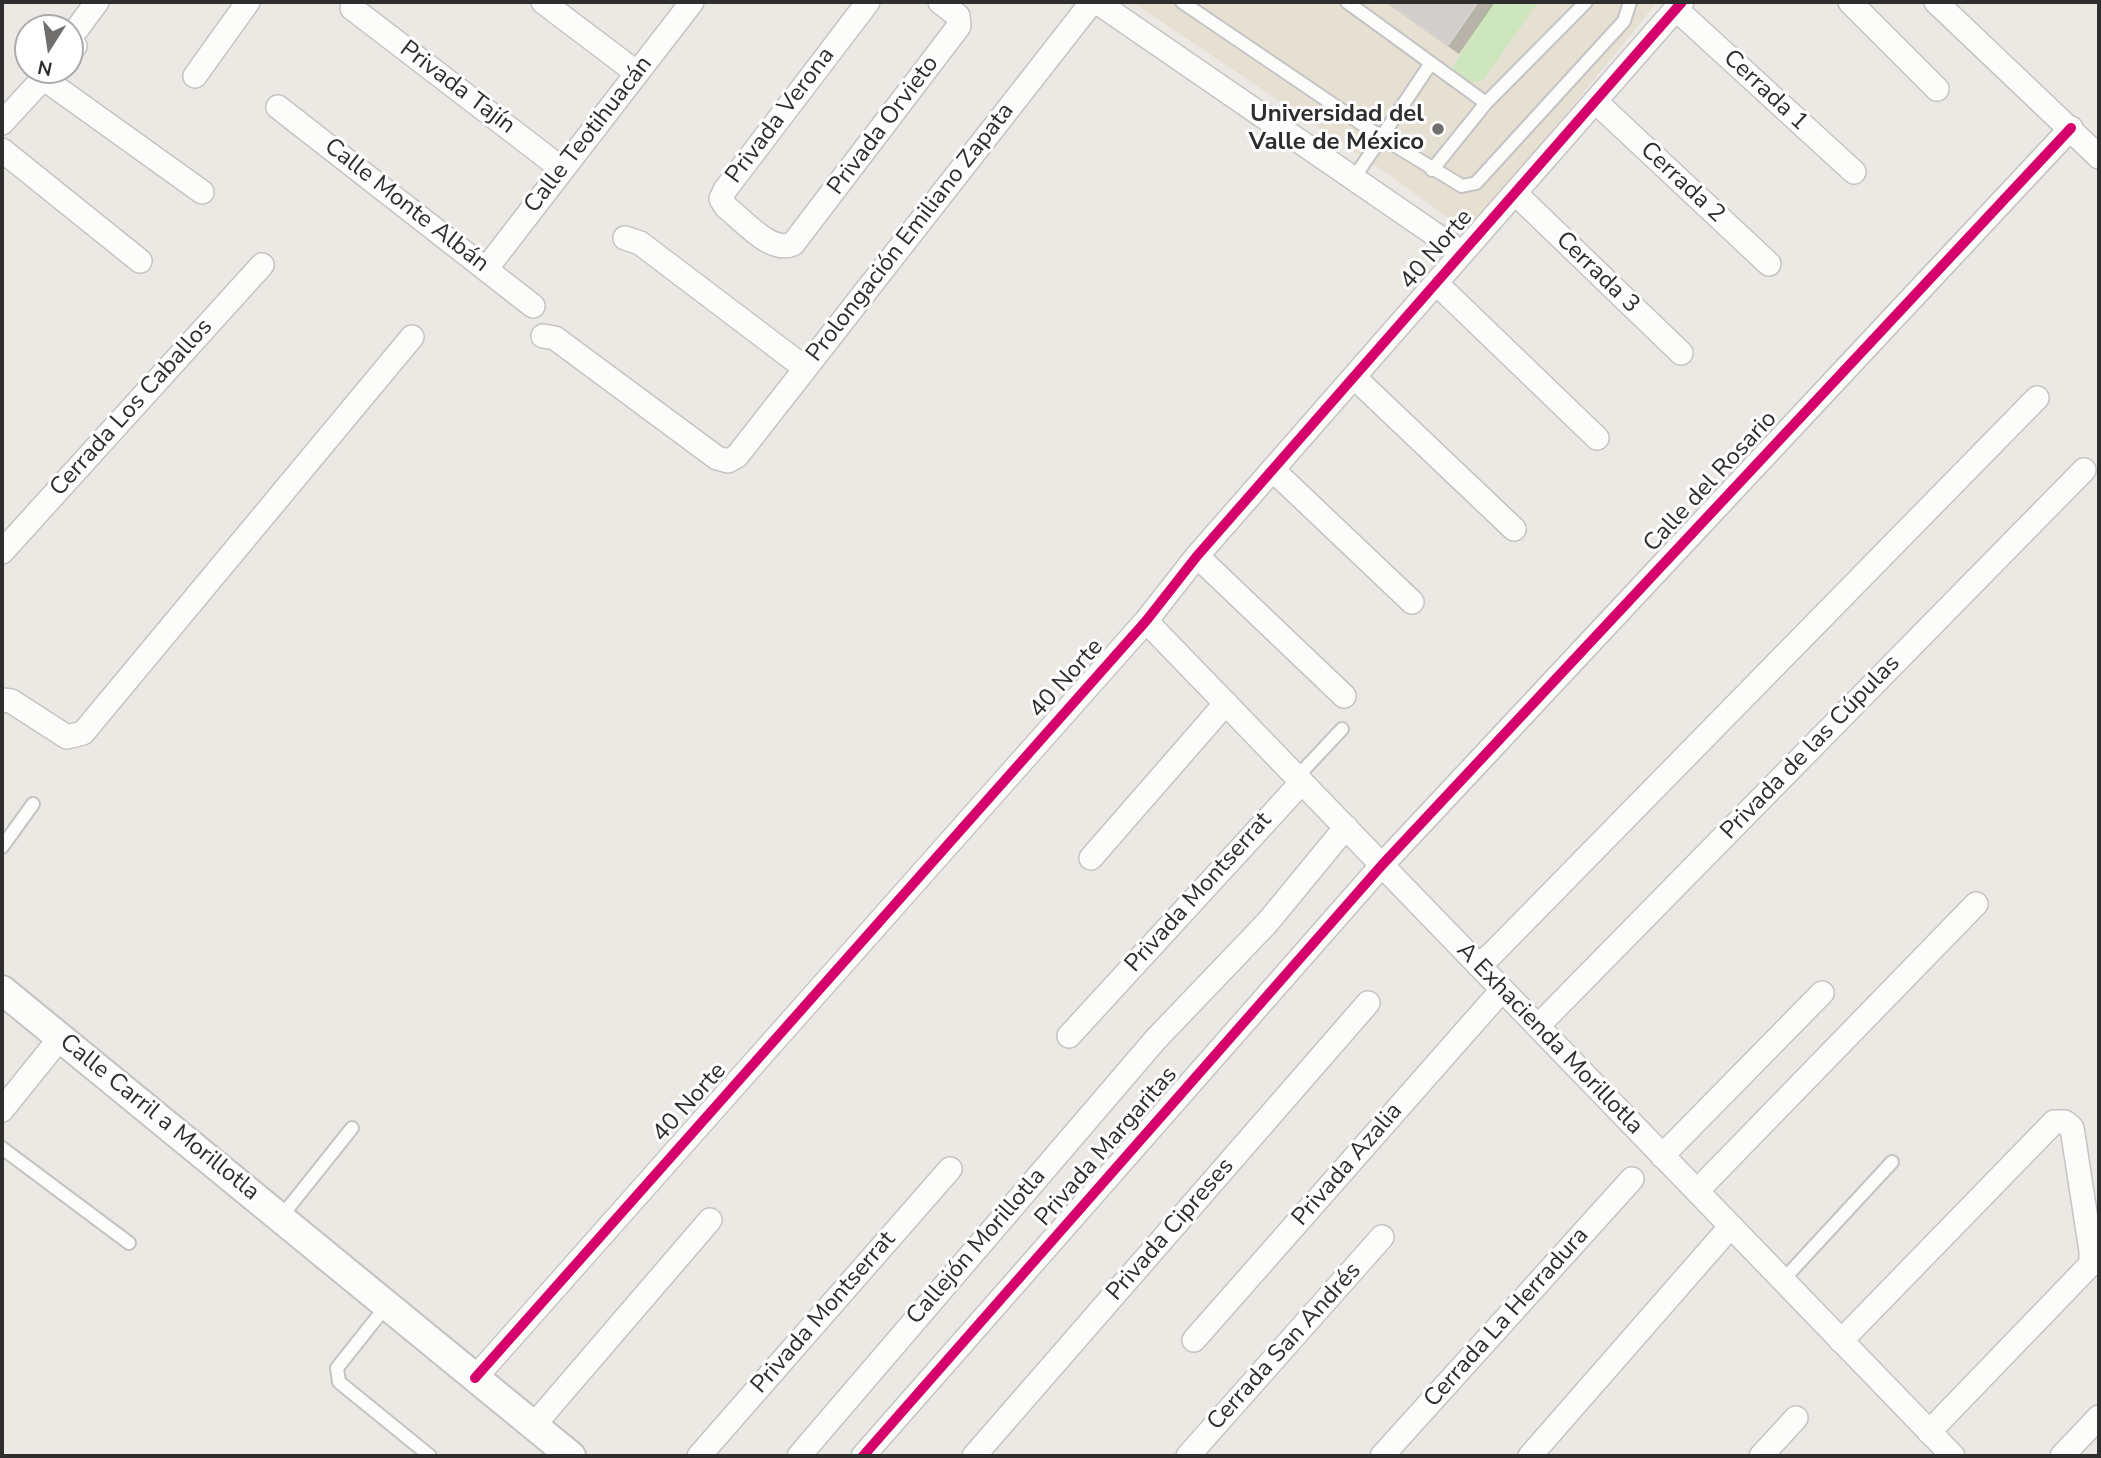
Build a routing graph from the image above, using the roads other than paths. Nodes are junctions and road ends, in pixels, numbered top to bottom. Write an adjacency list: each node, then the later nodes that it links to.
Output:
1 (97, 2): 16 (street)
2 (248, 2): 19 (street)
3 (543, 2): 18 (street)
4 (692, 2): 18 (street, Calle Teotihuacán)
5 (868, 2): 38 (street, Privada Verona)
6 (940, 2): 38 (street, Privada Orvieto)
7 (1094, 2): 34 (street); 49 (street, Prolongación Emiliano Zapata)
8 (1182, 2): 28 (lane)
9 (1347, 2): 17 (lane)
10 (1586, 2): 24 (lane)
11 (1630, 2): 32 (lane)
12 (1850, 2): 22 (street)
13 (1936, 2): 27 (street)
14 (1679, 5): 23 (street, 40 Norte); 33 (street, Cerrada 1)
15 (352, 8): 31 (street, Privada Tajín)
16 (84, 25)
17 (1431, 64): 24 (lane); 28 (lane)
18 (637, 73): 31 (street, Calle Teotihuacán)
19 (195, 76)
20 (38, 84): 26 (street)
21 (60, 84): 35 (street)
22 (1937, 89)
23 (1595, 101): 36 (street, 40 Norte); 41 (street, Cerrada 2)
24 (1486, 103): 32 (lane)
25 (278, 107): 43 (street, Calle Monte Albán)
26 (2, 123)
27 (2071, 128): 30 (street); 69 (street, Calle del Rosario)
28 (1381, 137): 32 (lane); 34 (lane)
29 (2, 150): 40 (street)
30 (2099, 157)
31 (562, 169): 43 (street, Calle Teotihuacán)
32 (1432, 170)
33 (1854, 173)
34 (1353, 178): 39 (street)
35 (202, 192)
36 (1515, 192): 39 (street, 40 Norte); 48 (street, Cerrada 3)
37 (625, 238): 49 (street)
38 (786, 248)
39 (1462, 253): 44 (street, 40 Norte)
40 (140, 261)
41 (1769, 264)
42 (262, 265): 56 (street, Cerrada Los Caballos)
43 (486, 269): 45 (street, Calle Monte Albán)
44 (1436, 283): 50 (street, 40 Norte); 52 (street)
45 (533, 306)
46 (412, 337): 61 (street)
47 (543, 337): 49 (street, Prolongación Emiliano Zapata)
48 (1681, 353)
49 (805, 368)
50 (1354, 377): 53 (street, 40 Norte); 55 (street)
51 (2037, 398): 71 (street)
52 (1597, 438)
53 (1273, 470): 57 (street, 40 Norte); 58 (street)
54 (2084, 470): 76 (street, Privada de las Cúpulas)
55 (1514, 529)
56 (2, 552)
57 (1197, 556): 59 (street, 40 Norte); 60 (street)
58 (1412, 602)
59 (1146, 621): 62 (street, A Exhacienda Morillotla); 96 (street, 40 Norte)
60 (1344, 696)
61 (2, 700)
62 (1226, 703): 64 (street, A Exhacienda Morillotla); 68 (street)
63 (1342, 729): 64 (lane)
64 (1299, 779): 66 (street, A Exhacienda Morillotla); 77 (street, Privada Montserrat)
65 (33, 804): 67 (lane)
66 (1346, 827): 69 (street, A Exhacienda Morillotla); 104 (street, Callejón Morillotla)
67 (2, 847)
68 (1091, 858)
69 (1382, 865): 71 (street, A Exhacienda Morillotla); 105 (street, Privada Margaritas)
70 (1976, 904): 86 (street)
71 (1478, 965): 73 (street, A Exhacienda Morillotla)
72 (2, 990): 78 (street, Calle Carril a Morillotla)
73 (1502, 990): 76 (street, A Exhacienda Morillotla); 94 (street, Privada Azalia)
74 (1822, 993): 82 (street)
75 (1368, 1003): 106 (street, Privada Cipreses)
76 (1538, 1026): 82 (street, A Exhacienda Morillotla)
77 (1069, 1036)
78 (61, 1038): 79 (street); 87 (street, Calle Carril a Morillotla)
79 (2, 1110)
80 (352, 1128): 87 (lane)
81 (2, 1147): 91 (lane)
82 (1662, 1156): 86 (street, A Exhacienda Morillotla)
83 (1892, 1162): 92 (lane)
84 (950, 1169): 103 (street, Privada Montserrat)
85 (1632, 1179): 108 (street, Cerrada La Herradura)
86 (1697, 1191): 89 (street, A Exhacienda Morillotla)
87 (281, 1217): 93 (street, Calle Carril a Morillotla)
88 (710, 1220): 99 (street)
89 (1731, 1226): 92 (street, A Exhacienda Morillotla); 109 (street)
90 (1382, 1237): 107 (street, Cerrada San Andrés)
91 (129, 1243)
92 (1783, 1280): 95 (street, A Exhacienda Morillotla)
93 (387, 1305): 96 (street, Calle Carril a Morillotla); 101 (lane)
94 (1194, 1340)
95 (1841, 1340): 100 (street, A Exhacienda Morillotla); 100 (street)
96 (475, 1378): 99 (street, Calle Carril a Morillotla)
97 (2099, 1417): 112 (street)
98 (1796, 1418): 110 (street)
99 (534, 1426): 102 (street, Calle Carril a Morillotla)
100 (1929, 1432): 111 (street, A Exhacienda Morillotla)
101 (430, 1456)
102 (571, 1456)
103 (699, 1456)
104 (799, 1456)
105 (863, 1456)
106 (974, 1456)
107 (1188, 1456)
108 (1382, 1456)
109 (1530, 1456)
110 (1761, 1456)
111 (1952, 1456)
112 (2062, 1456)

